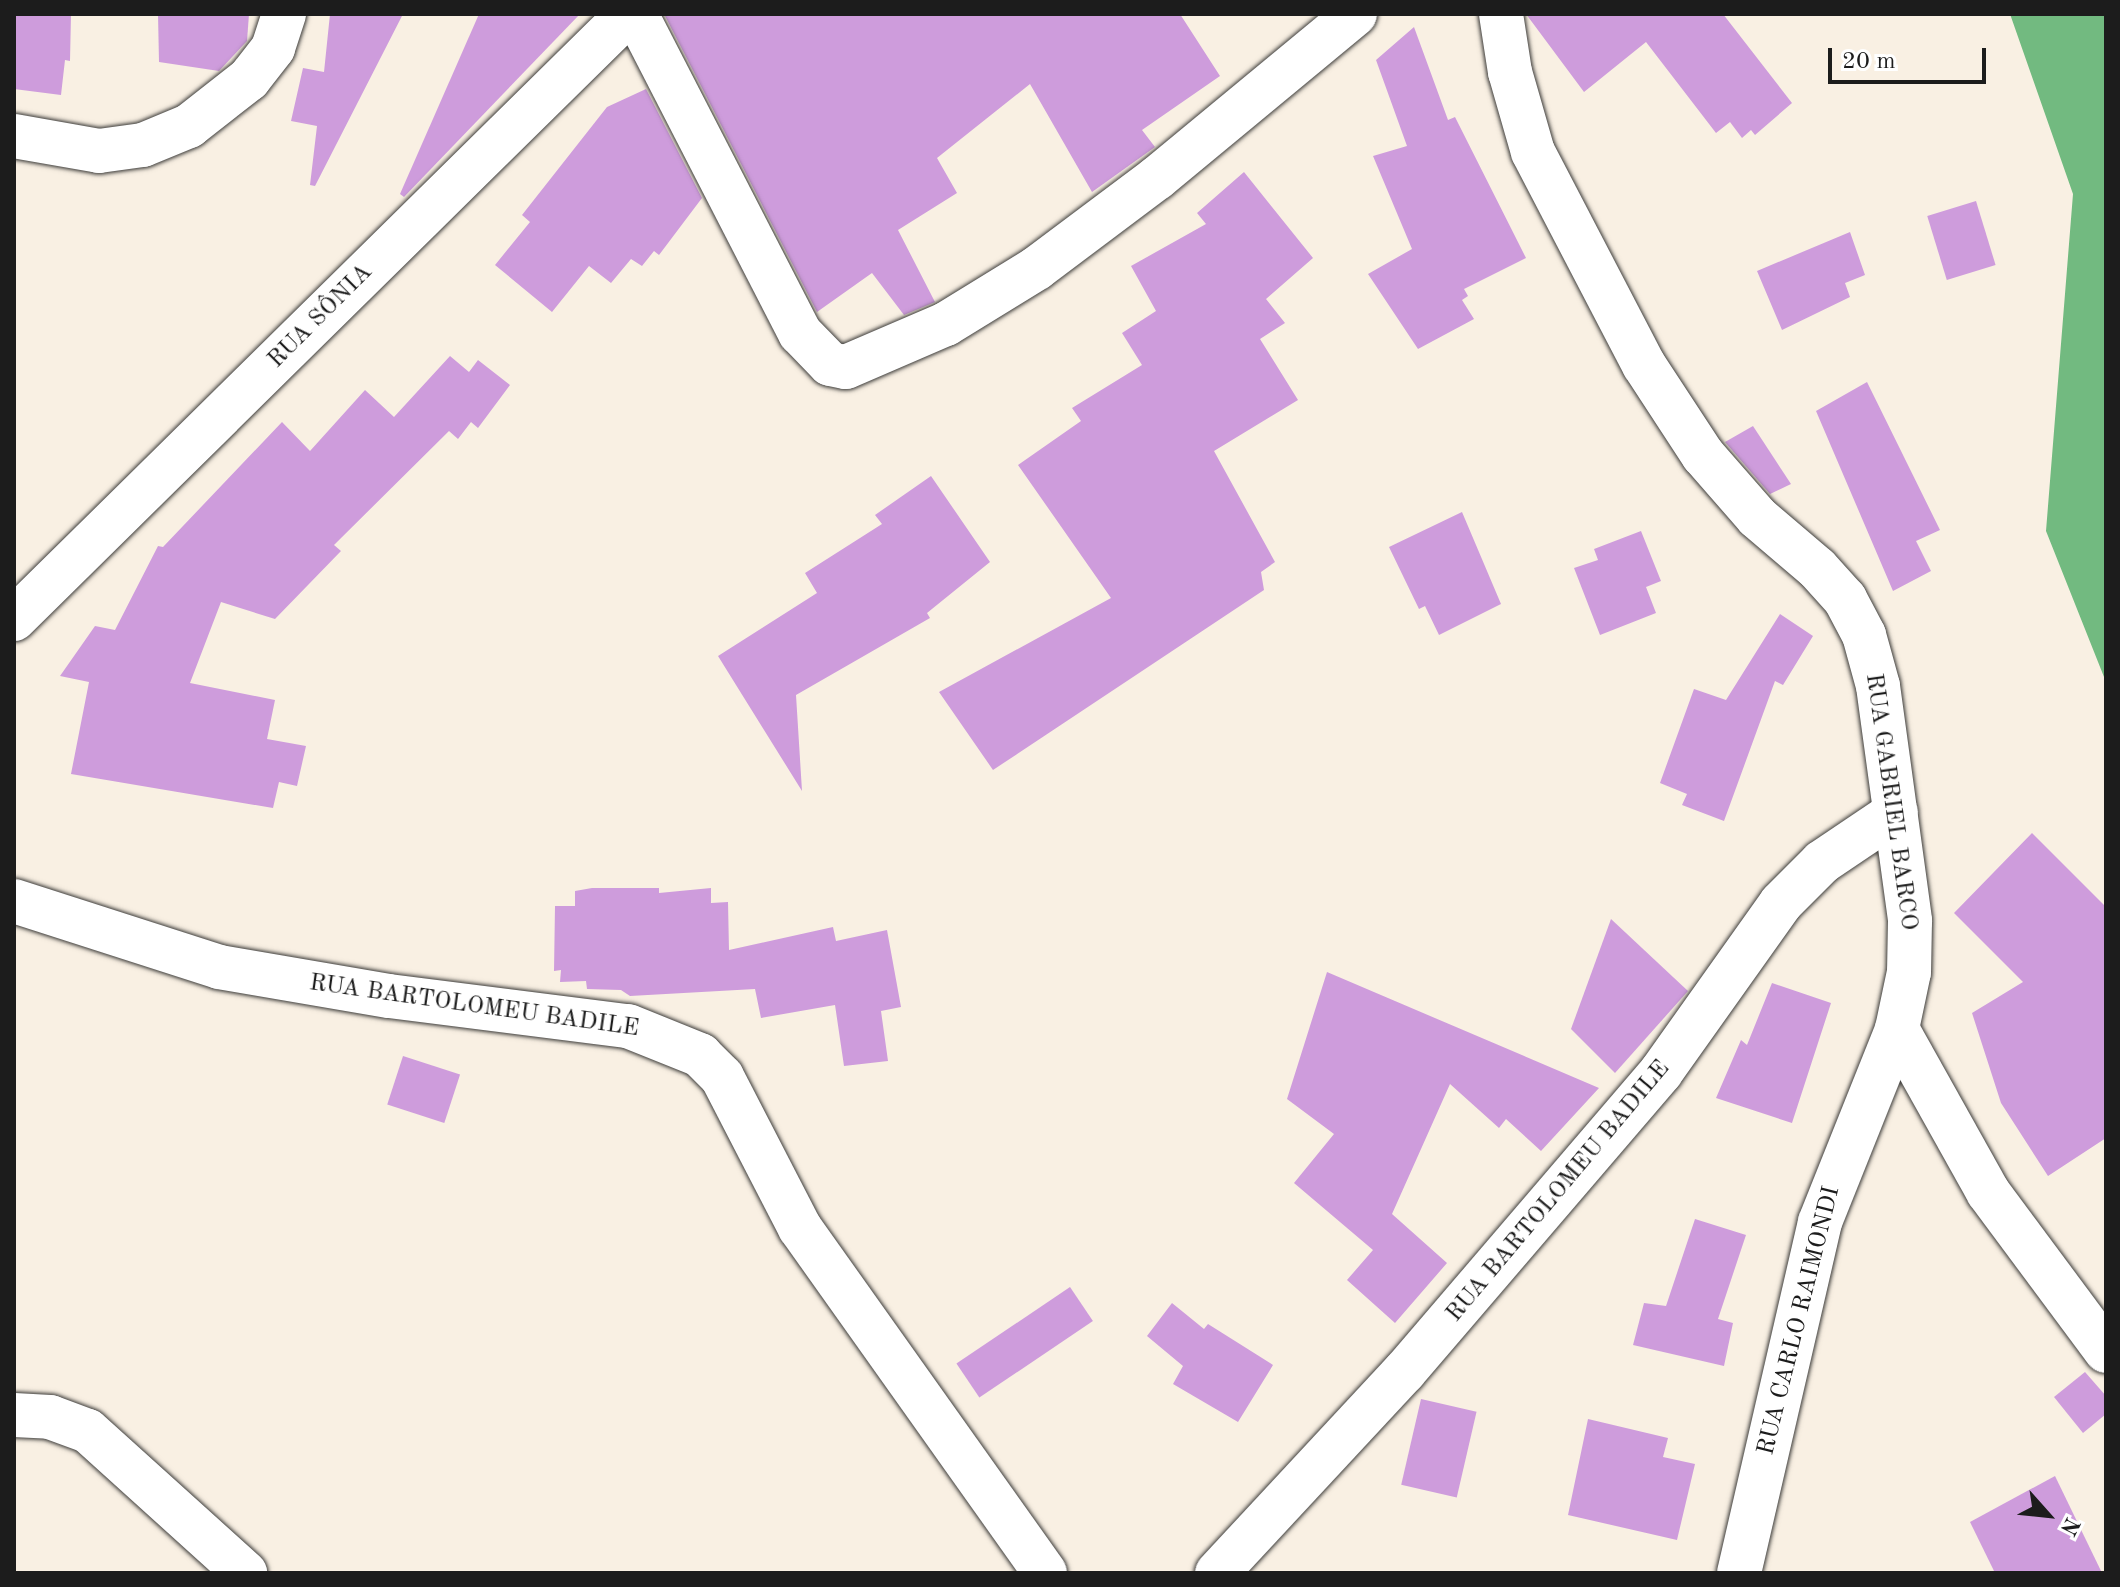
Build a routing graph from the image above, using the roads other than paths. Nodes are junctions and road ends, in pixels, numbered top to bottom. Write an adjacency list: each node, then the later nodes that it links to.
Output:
1 (284, 14): 6 (street)
2 (628, 14): 7 (street, RUA SÔNIA)
3 (636, 14): 4 (street)
4 (1355, 14)
5 (1501, 14): 8 (street, RUA GABRIEL BARCO)
6 (14, 136)
7 (14, 619)
8 (1896, 812): 10 (street, RUA GABRIEL BARCO); 15 (street, RUA BARTOLOMEU BADILE)
9 (14, 901): 14 (street, RUA BARTOLOMEU BADILE)
10 (1897, 1029): 11 (street); 16 (street, RUA CARLO RAIMONDI)
11 (2106, 1351)
12 (14, 1415): 13 (street)
13 (245, 1573)
14 (1045, 1573)
15 (1217, 1573)
16 (1739, 1573)

